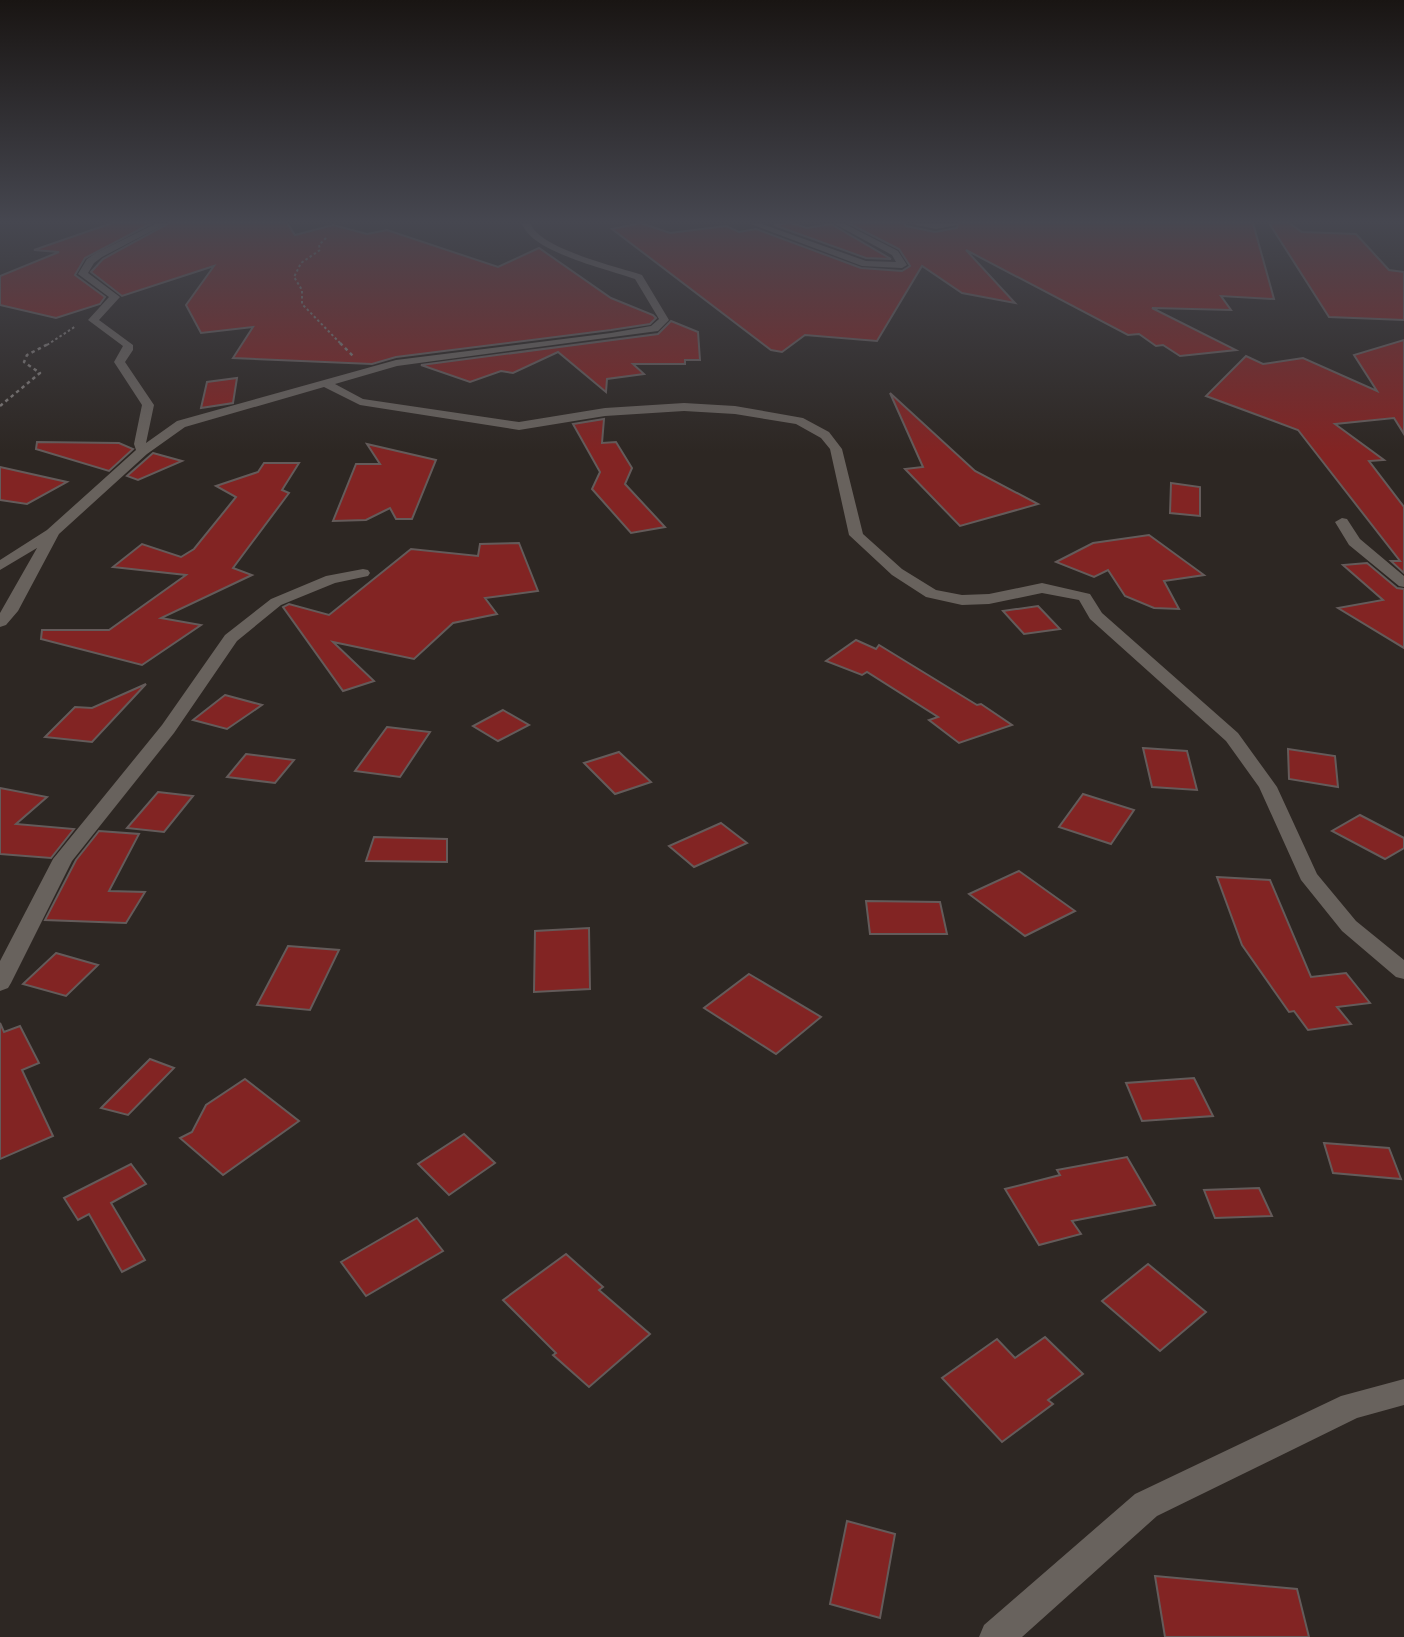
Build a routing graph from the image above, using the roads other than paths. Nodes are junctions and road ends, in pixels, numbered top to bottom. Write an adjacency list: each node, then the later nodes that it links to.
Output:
1 (114, 299): 4 (street)
2 (652, 299): 3 (street)
3 (327, 384): 4 (street); 11 (street)
4 (143, 451): 6 (street)
5 (1342, 522): 9 (street)
6 (53, 532): 7 (street); 10 (street)
7 (0, 566)
8 (363, 573): 12 (street)
9 (1404, 583)
10 (0, 622)
11 (1404, 972)
12 (0, 983)
13 (1404, 1392): 14 (street)
14 (996, 1637)

